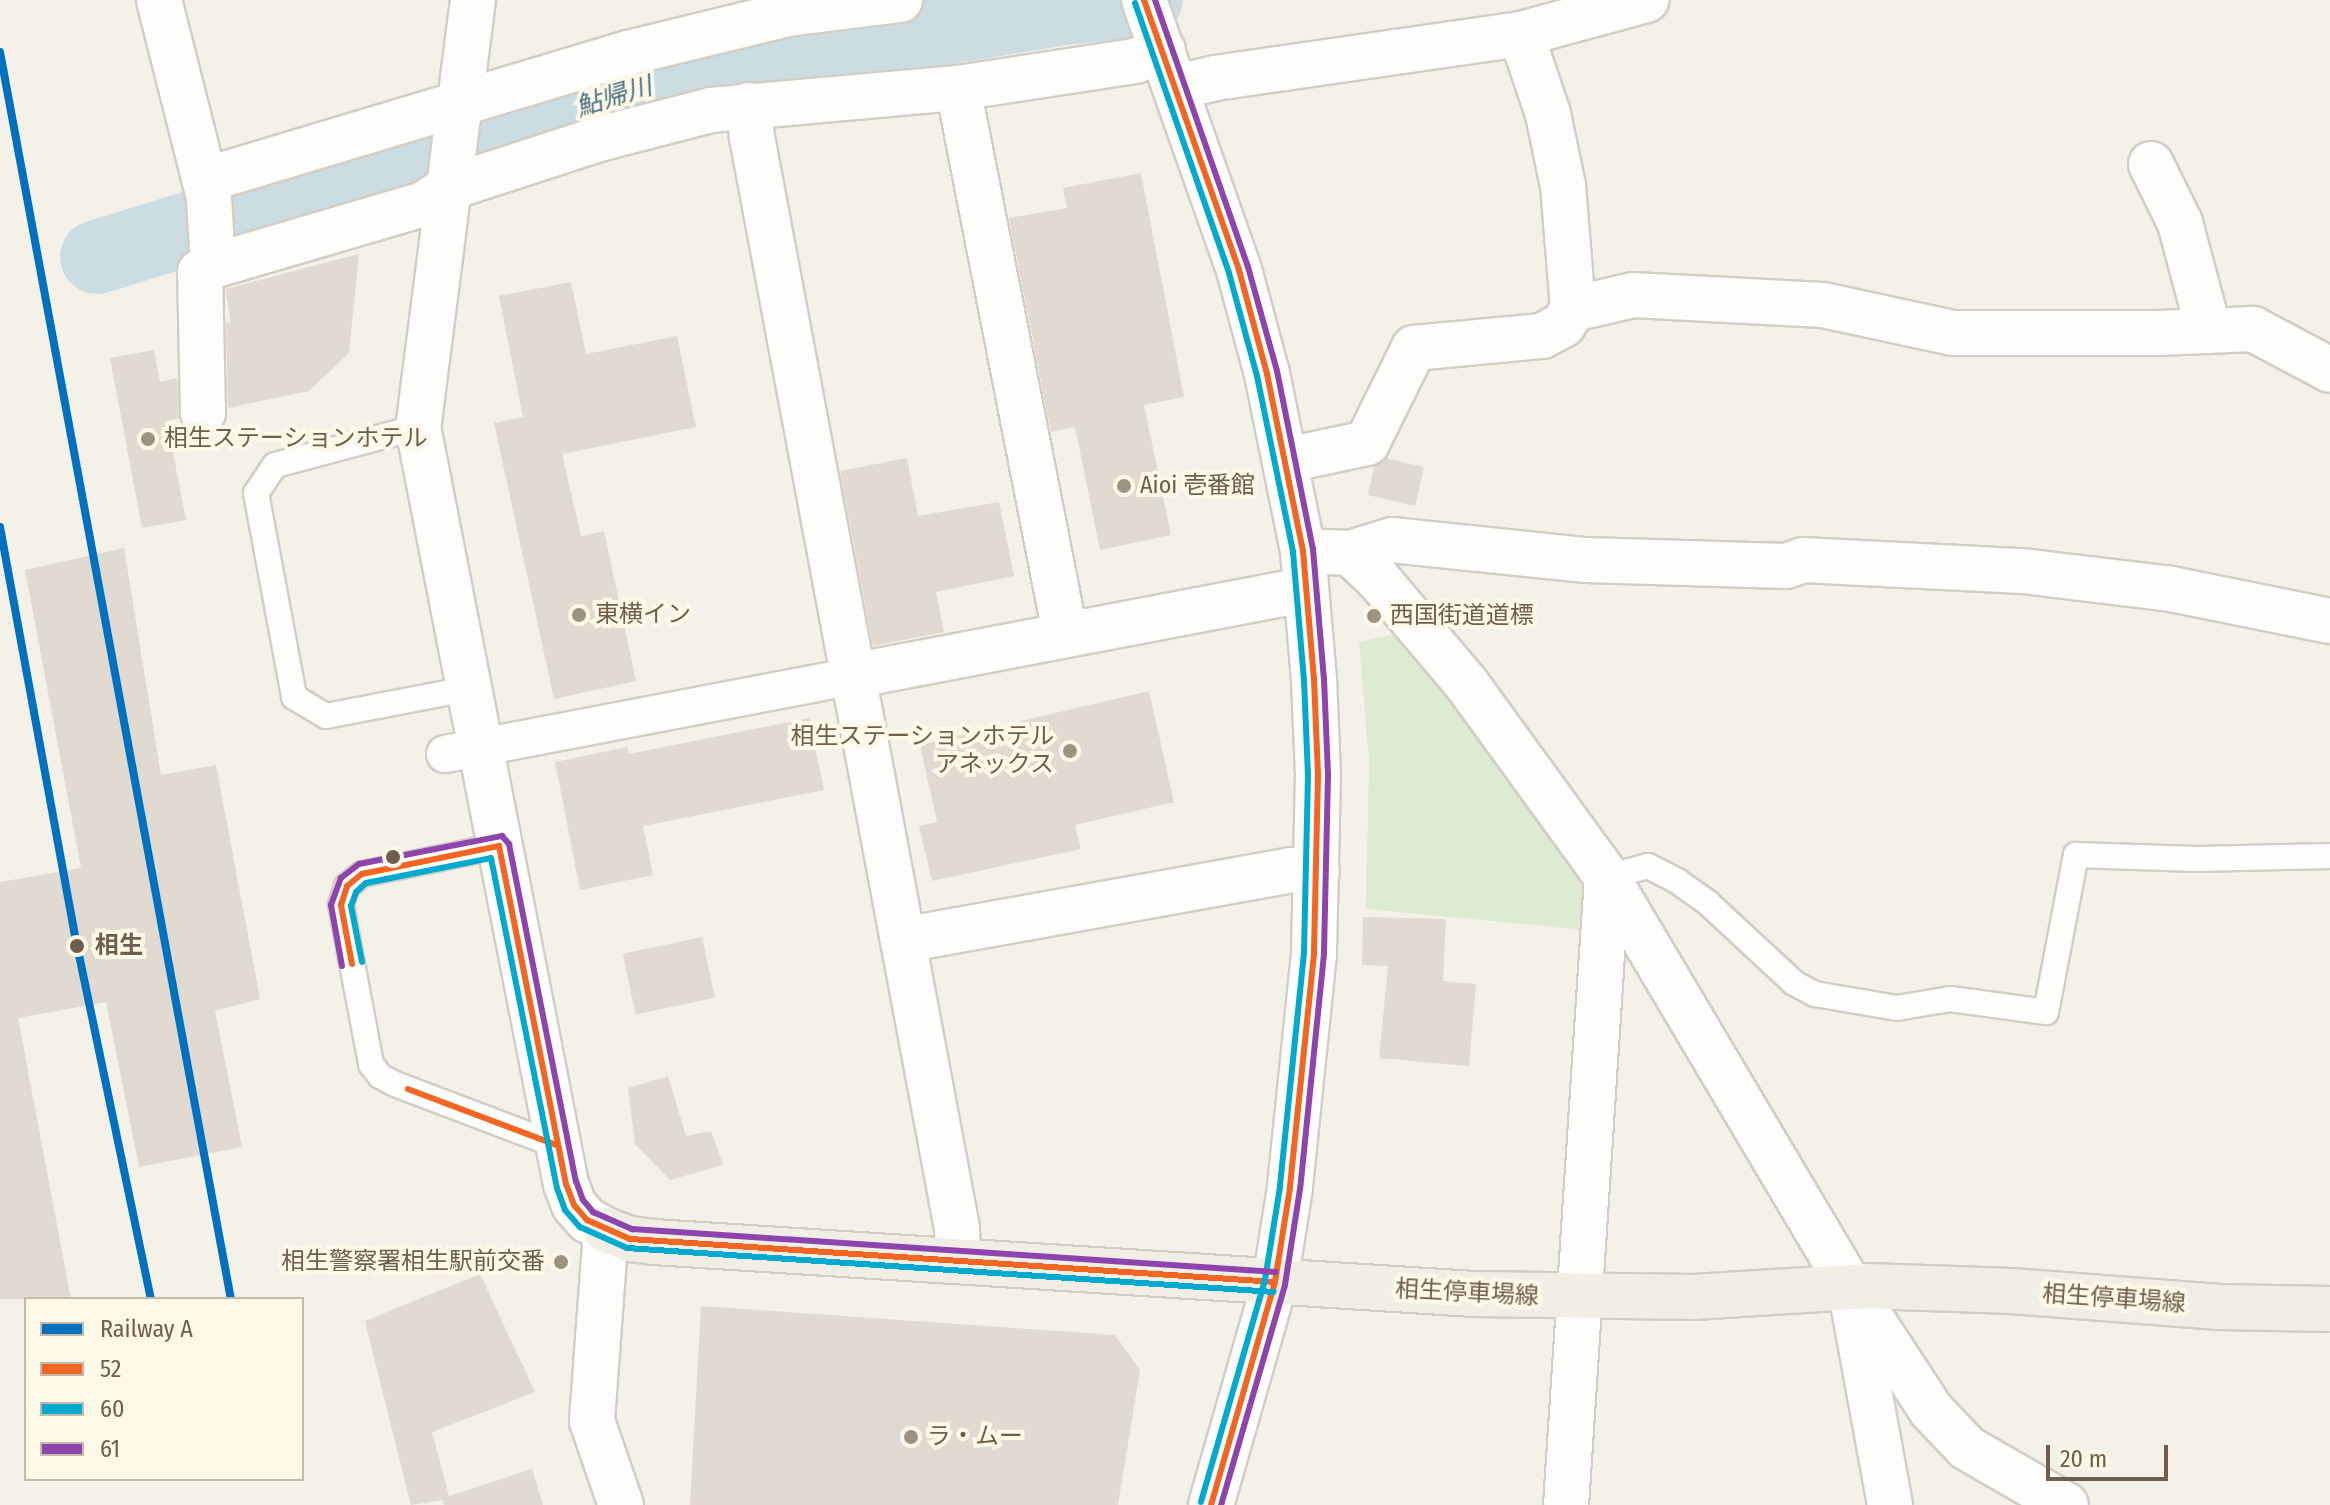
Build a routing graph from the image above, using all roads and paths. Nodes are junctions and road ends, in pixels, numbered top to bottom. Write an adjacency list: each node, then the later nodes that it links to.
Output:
1 (159, 0): 12 (street)
2 (473, 0): 9 (street)
3 (900, 0): 9 (street)
4 (1646, 0): 5 (street)
5 (1521, 34): 6 (street); 14 (street)
6 (1160, 42): 7 (street); 19 (street)
7 (958, 88): 8 (street); 23 (street)
8 (749, 105): 11 (street); 24 (street)
9 (460, 109): 11 (street); 12 (street)
10 (2151, 164): 15 (street)
11 (449, 183): 13 (street); 18 (street)
12 (207, 189): 13 (street)
13 (213, 261): 17 (street)
14 (1573, 309): 15 (street); 19 (street)
15 (2209, 331): 16 (street)
16 (2330, 370)
17 (203, 413)
18 (418, 427): 25 (street); 25 (lane)
19 (1287, 460): 21 (street)
20 (1350, 553): 21 (street); 22 (street); 30 (street)
21 (1304, 570): 23 (street); 29 (street)
22 (2330, 621)
23 (1065, 633): 24 (street)
24 (852, 676): 26 (street); 31 (street)
25 (468, 689): 26 (street)
26 (462, 750): 27 (street)
27 (499, 846): 32 (street); 32 (lane)
28 (2330, 856): 30 (lane)
29 (1317, 871): 31 (street); 35 (street)
30 (1607, 877): 36 (street); 37 (street)
31 (903, 940): 34 (street)
32 (556, 1145): 33 (street)
33 (606, 1230): 34 (main road, 相生停車場線); 39 (street)
34 (958, 1261): 35 (main road, 相生停車場線)
35 (1275, 1282): 37 (main road, 相生停車場線); 40 (street)
36 (1850, 1286): 37 (main road, 相生停車場線); 38 (main road, 相生停車場線); 42 (street); 43 (street)
37 (1581, 1298): 41 (street)
38 (2330, 1309)
39 (621, 1505)
40 (1211, 1505)
41 (1566, 1505)
42 (1890, 1505)
43 (2066, 1505)

